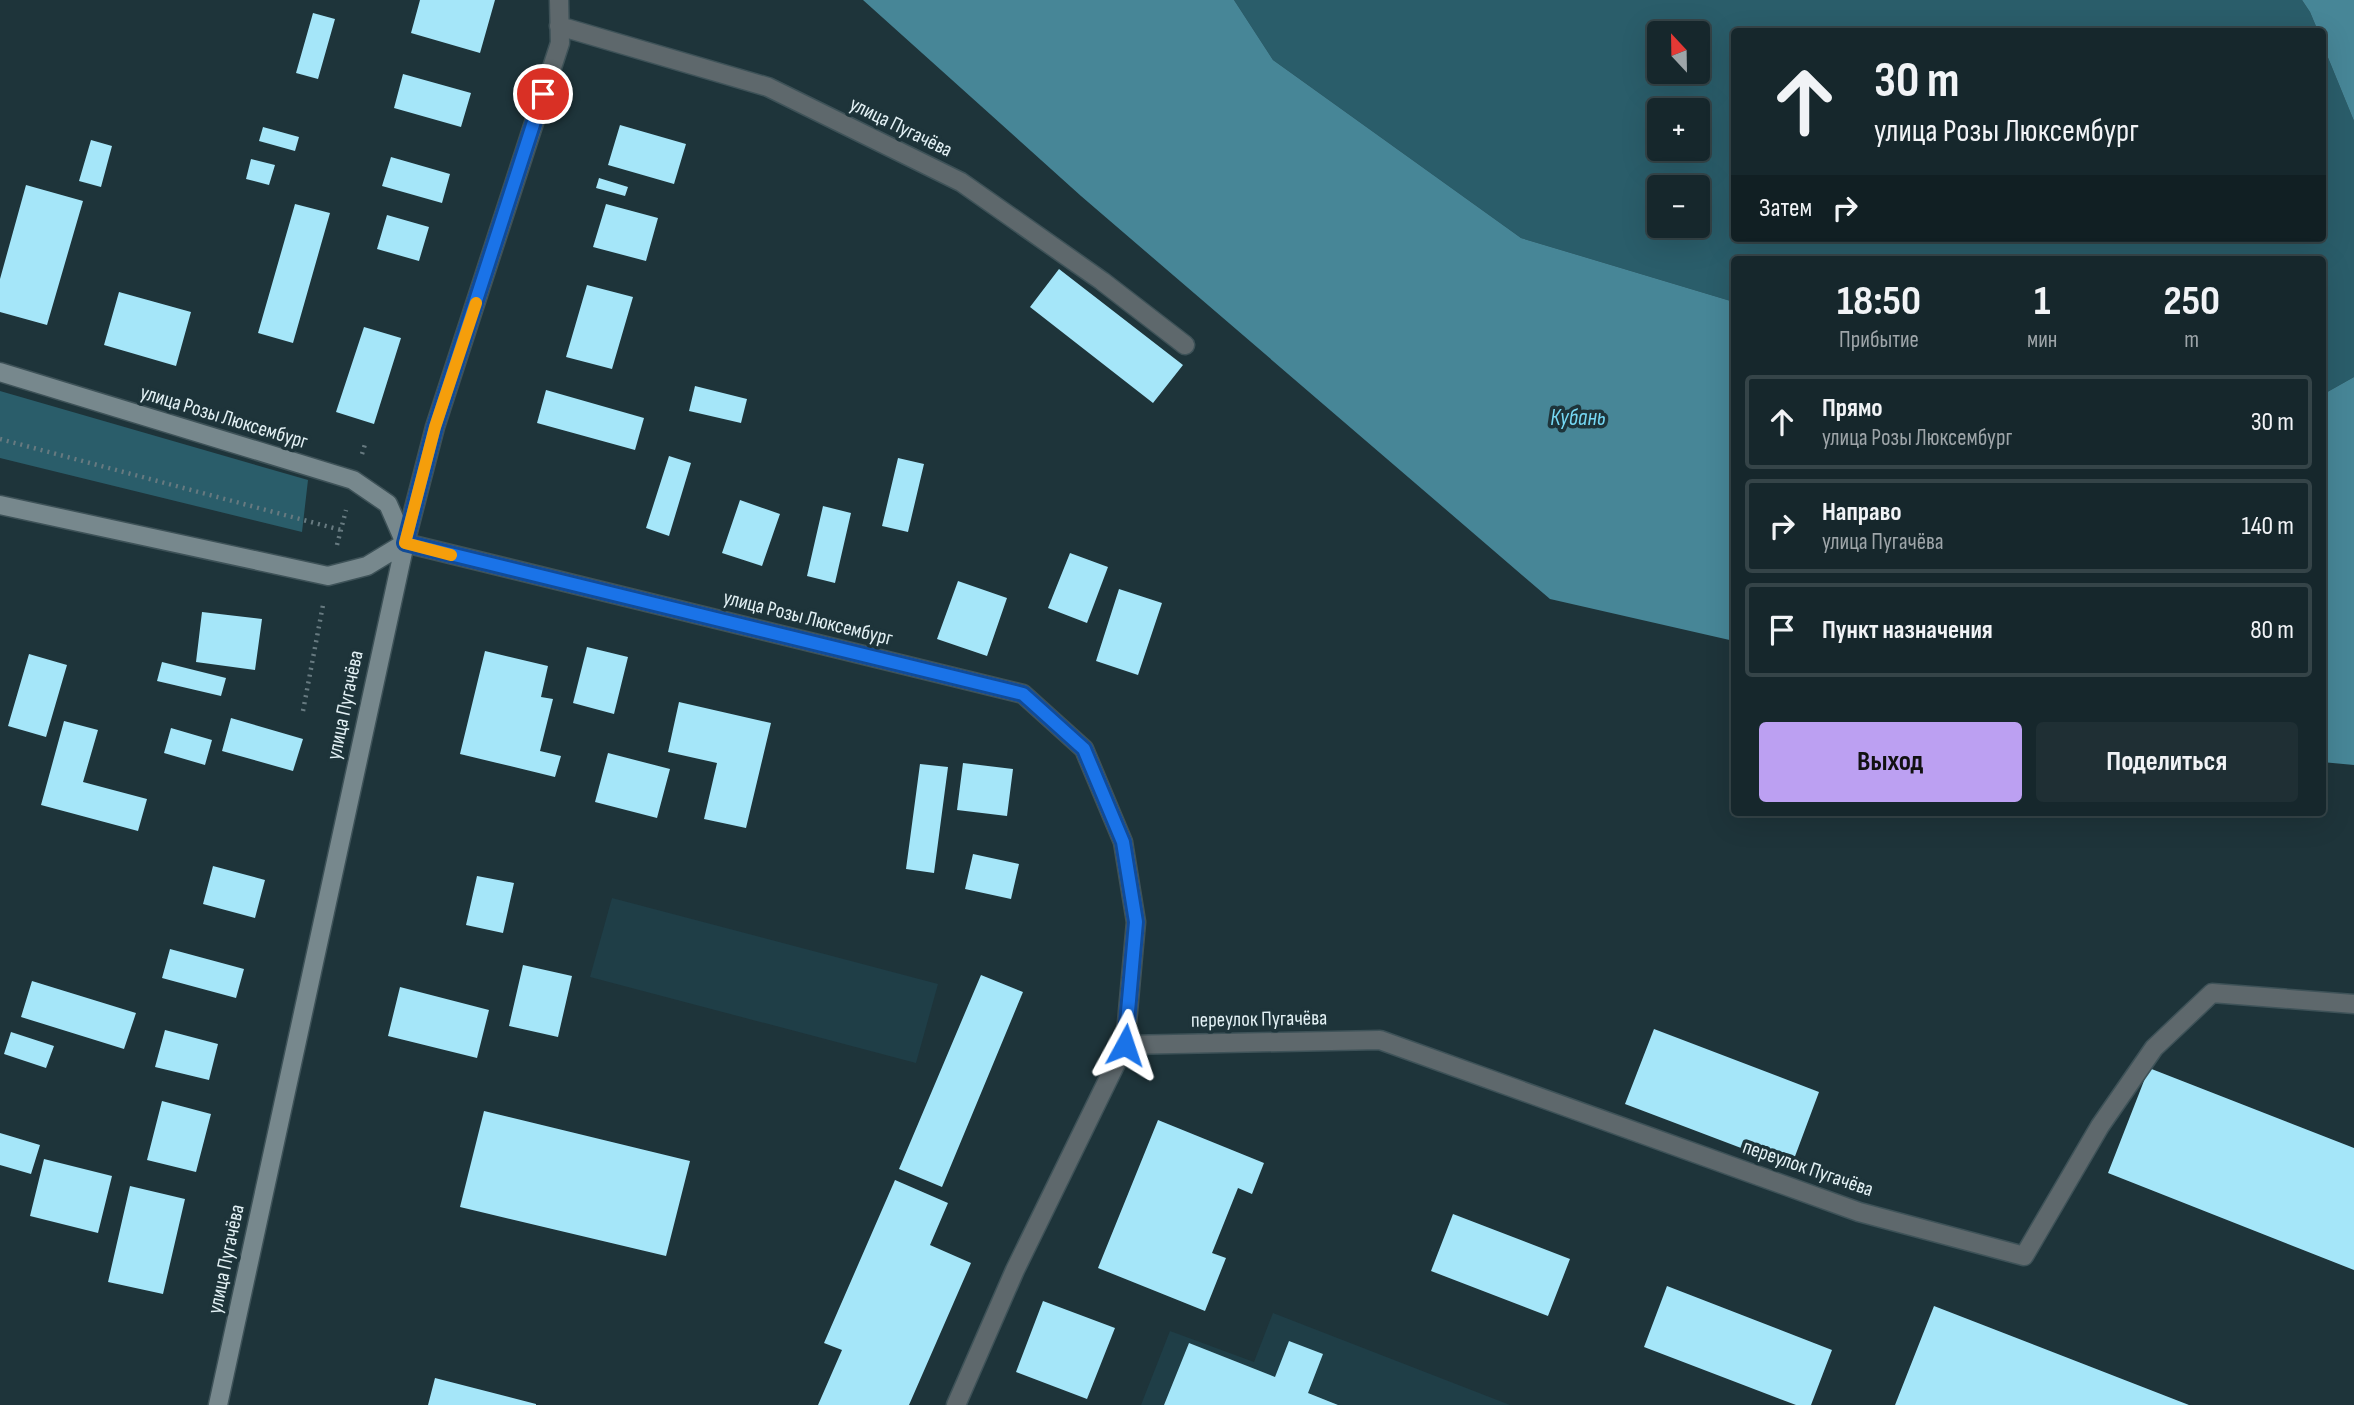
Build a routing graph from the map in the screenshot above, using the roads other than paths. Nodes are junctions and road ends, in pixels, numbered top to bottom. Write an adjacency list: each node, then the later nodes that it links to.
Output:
1 (559, 0): 2 (street, улица Пугачёва)
2 (559, 26): 3 (street, улица Пугачёва); 6 (street, улица Пугачёва)
3 (1185, 345)
4 (0, 372): 6 (main road, улица Розы Люксембург)
5 (0, 505): 6 (main road)
6 (405, 543): 8 (street, улица Розы Люксембург); 9 (main road, улица Пугачёва)
7 (2354, 1004): 8 (street, переулок Пугачёва)
8 (1125, 1045): 10 (street)
9 (218, 1405)
10 (956, 1405)

